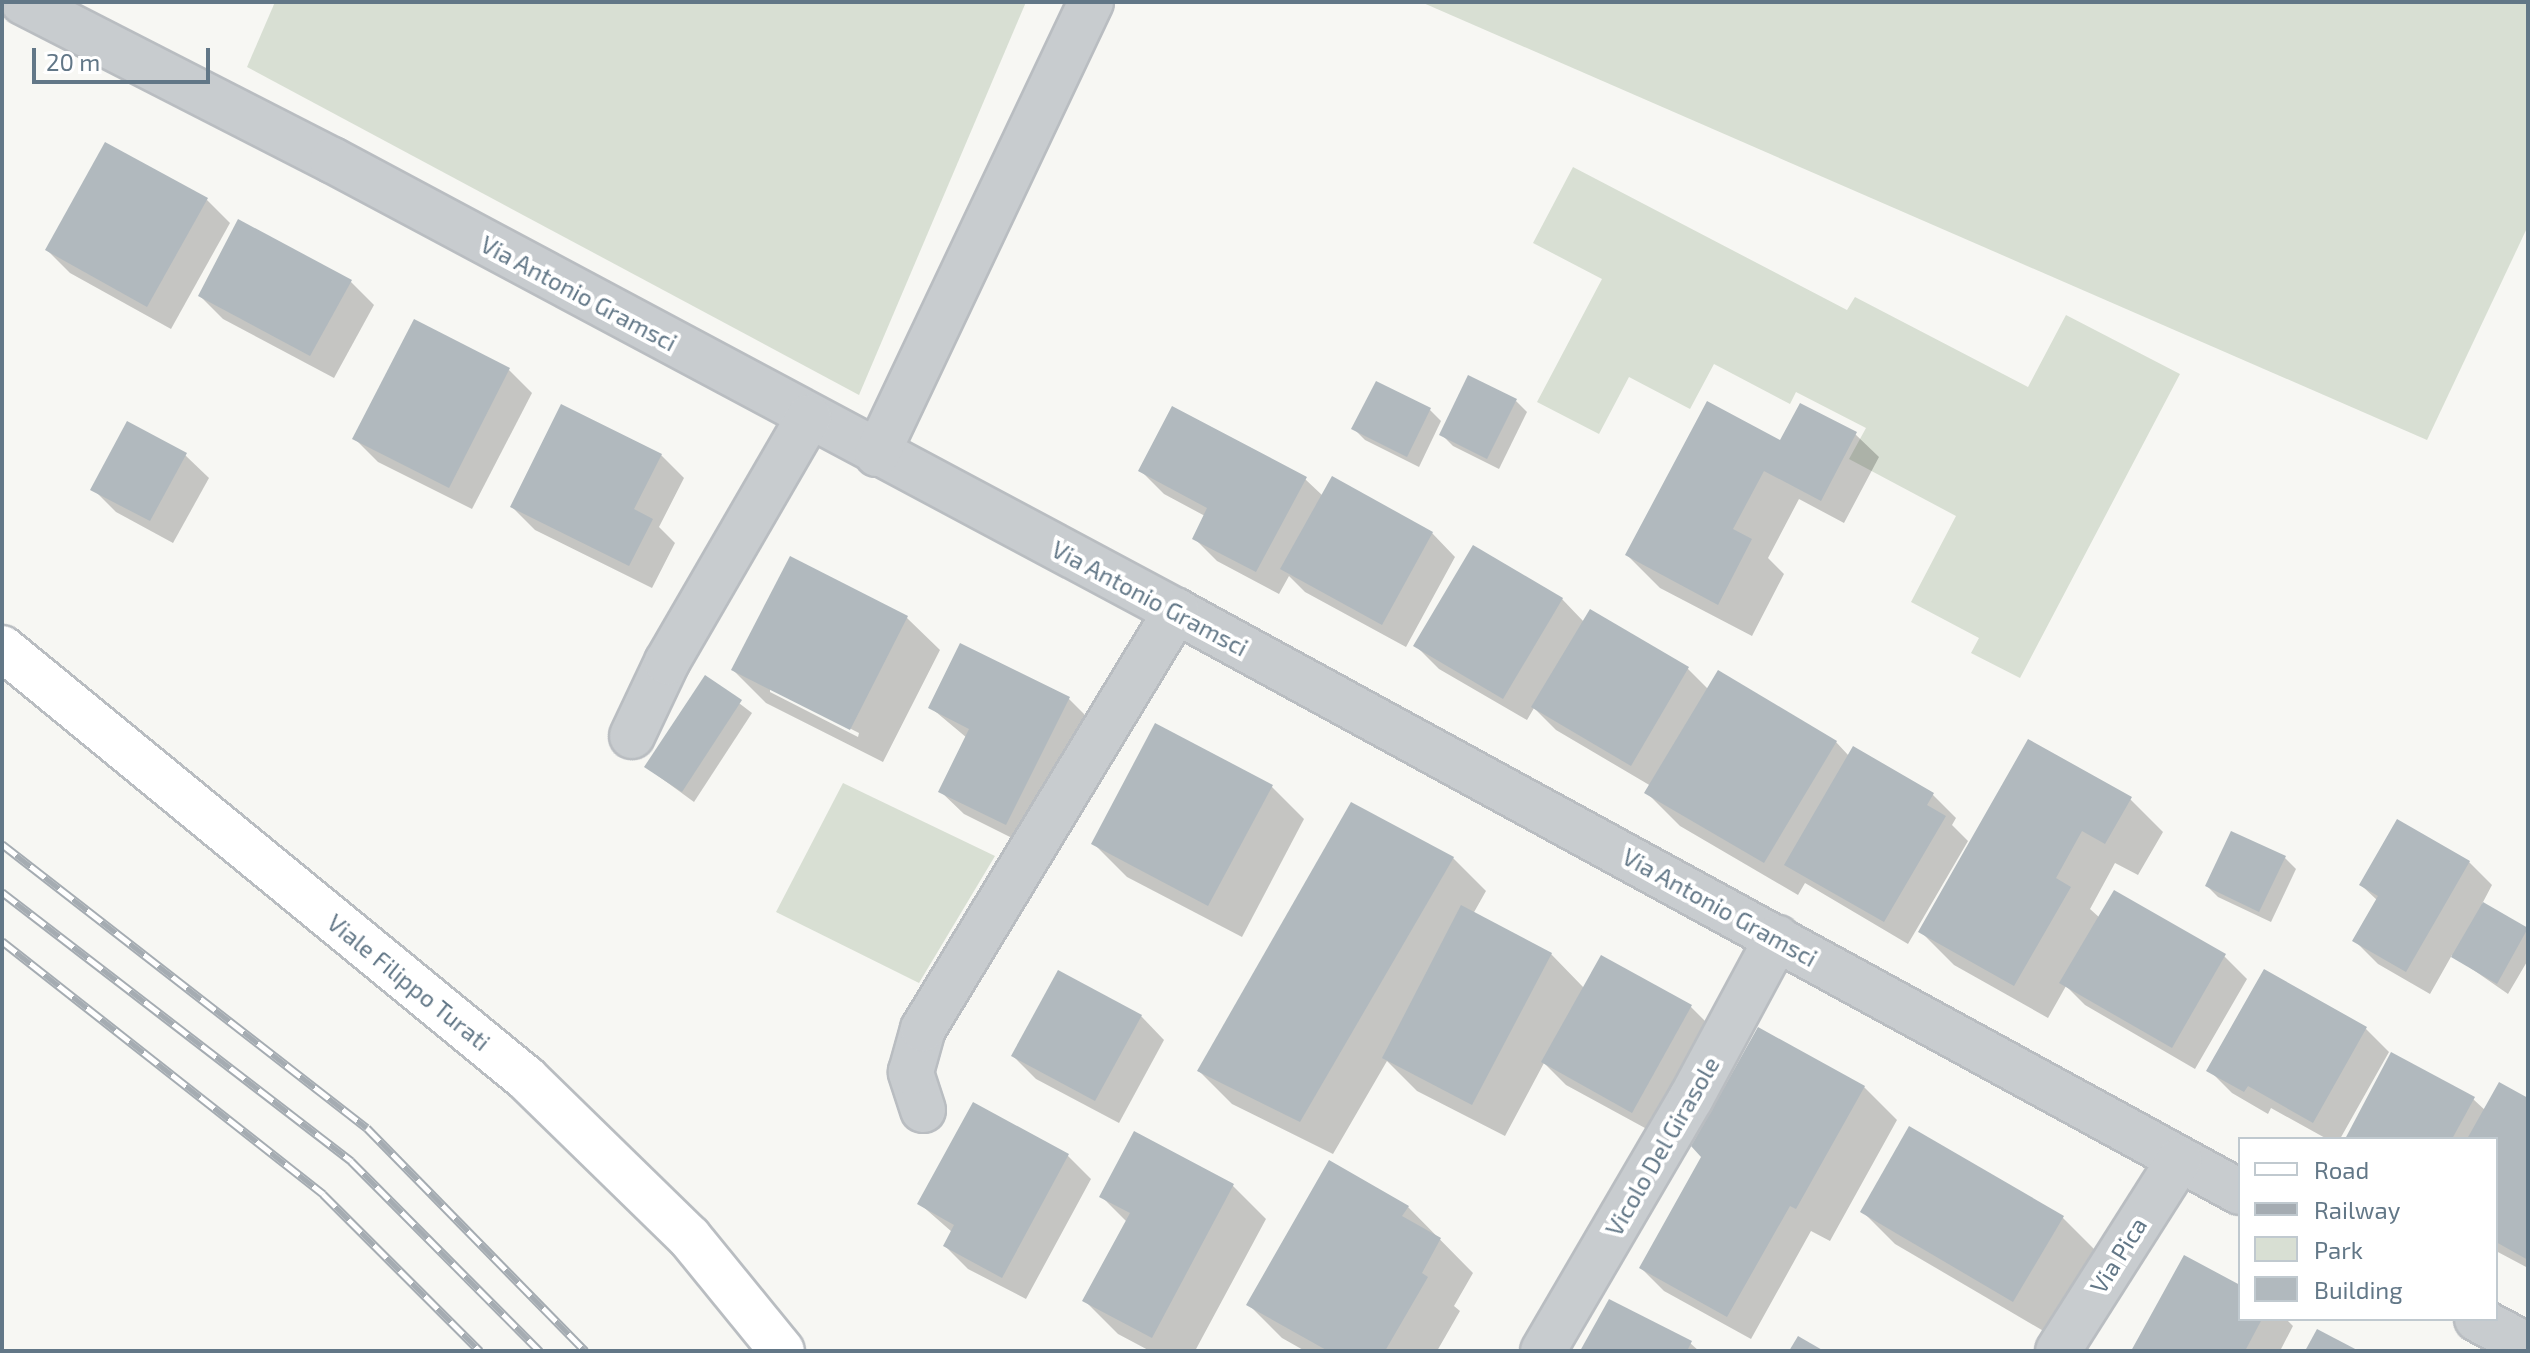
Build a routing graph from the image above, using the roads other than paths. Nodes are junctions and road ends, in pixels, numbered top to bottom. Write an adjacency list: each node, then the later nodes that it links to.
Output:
1 (1091, 2): 4 (street)
2 (39, 7): 3 (street, Via Antonio Gramsci)
3 (809, 417): 4 (street, Via Antonio Gramsci); 7 (street)
4 (877, 454): 5 (street, Via Antonio Gramsci)
5 (1176, 611): 8 (street, Via Antonio Gramsci); 9 (street)
6 (2, 648): 14 (main road, Viale Filippo Turati)
7 (632, 736)
8 (1777, 938): 10 (street, Via Antonio Gramsci); 15 (street, Vicolo Del Girasole)
9 (923, 1110)
10 (2179, 1160): 11 (street, Via Antonio Gramsci); 16 (street, Via Pica)
11 (2238, 1191)
12 (2481, 1321): 13 (street)
13 (2528, 1346)
14 (782, 1351)
15 (1543, 1351)
16 (2058, 1351)

